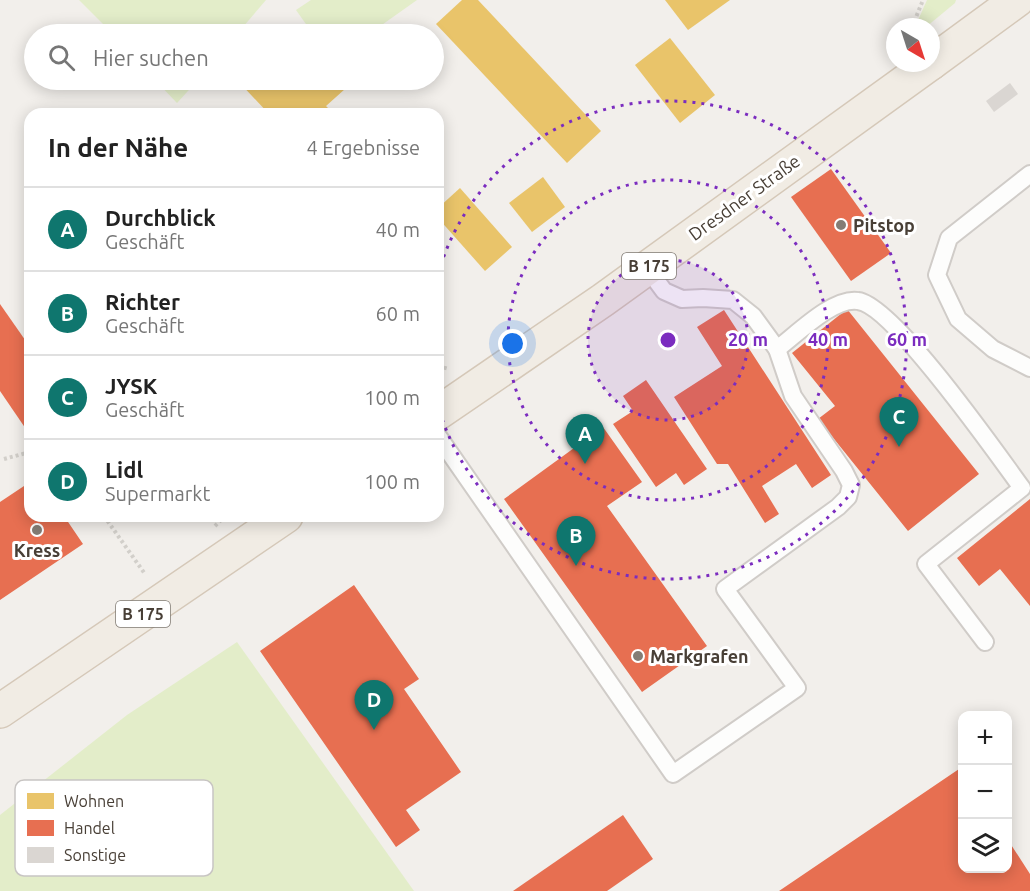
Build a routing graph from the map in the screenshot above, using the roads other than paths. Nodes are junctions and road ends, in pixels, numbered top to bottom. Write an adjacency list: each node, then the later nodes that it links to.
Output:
1 (1017, 0): 2 (main road, Dresdner Straße / B 175)
2 (940, 56)
3 (919, 72): 5 (main road, Dresdner Straße / B 175)
4 (1030, 174): 7 (lane)
5 (647, 268): 6 (lane); 8 (main road, Dresdner Straße / B 175)
6 (777, 349): 9 (lane); 11 (lane)
7 (1030, 368)
8 (444, 409)
9 (444, 445)
10 (277, 522): 12 (main road, B 175)
11 (985, 642)
12 (0, 711)

